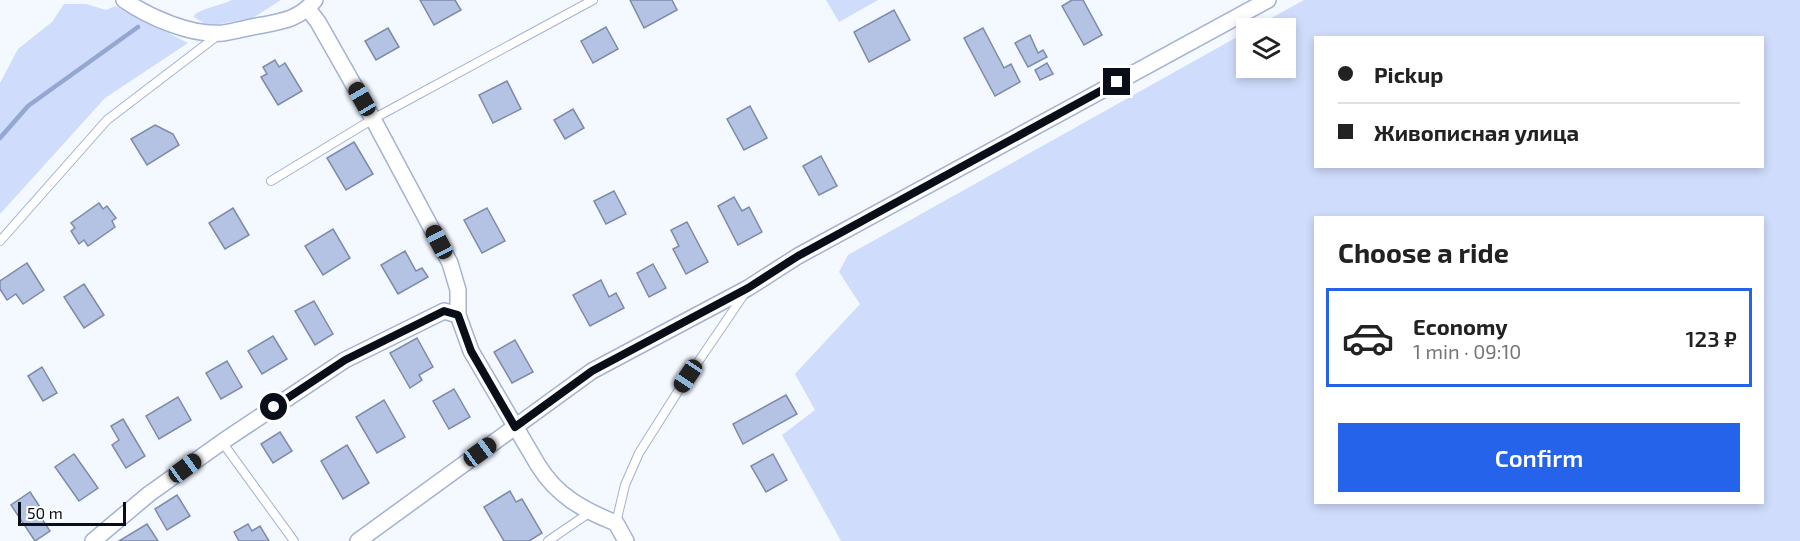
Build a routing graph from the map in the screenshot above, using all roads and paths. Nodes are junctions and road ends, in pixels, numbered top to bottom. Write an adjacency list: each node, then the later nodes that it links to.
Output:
1 (124, 0): 5 (street)
2 (593, 0): 6 (lane)
3 (1268, 0): 9 (street)
4 (312, 4): 5 (street); 6 (street)
5 (220, 33): 8 (lane)
6 (373, 119): 7 (lane); 10 (street)
7 (271, 181)
8 (0, 241)
9 (748, 288): 11 (street); 14 (lane)
10 (458, 315): 11 (street); 12 (street)
11 (515, 427): 13 (street); 17 (street)
12 (222, 442): 15 (street); 16 (lane)
13 (589, 513): 14 (street); 18 (lane)
14 (616, 523): 19 (street)
15 (93, 541)
16 (294, 541)
17 (358, 541)
18 (548, 541)
19 (626, 541)

